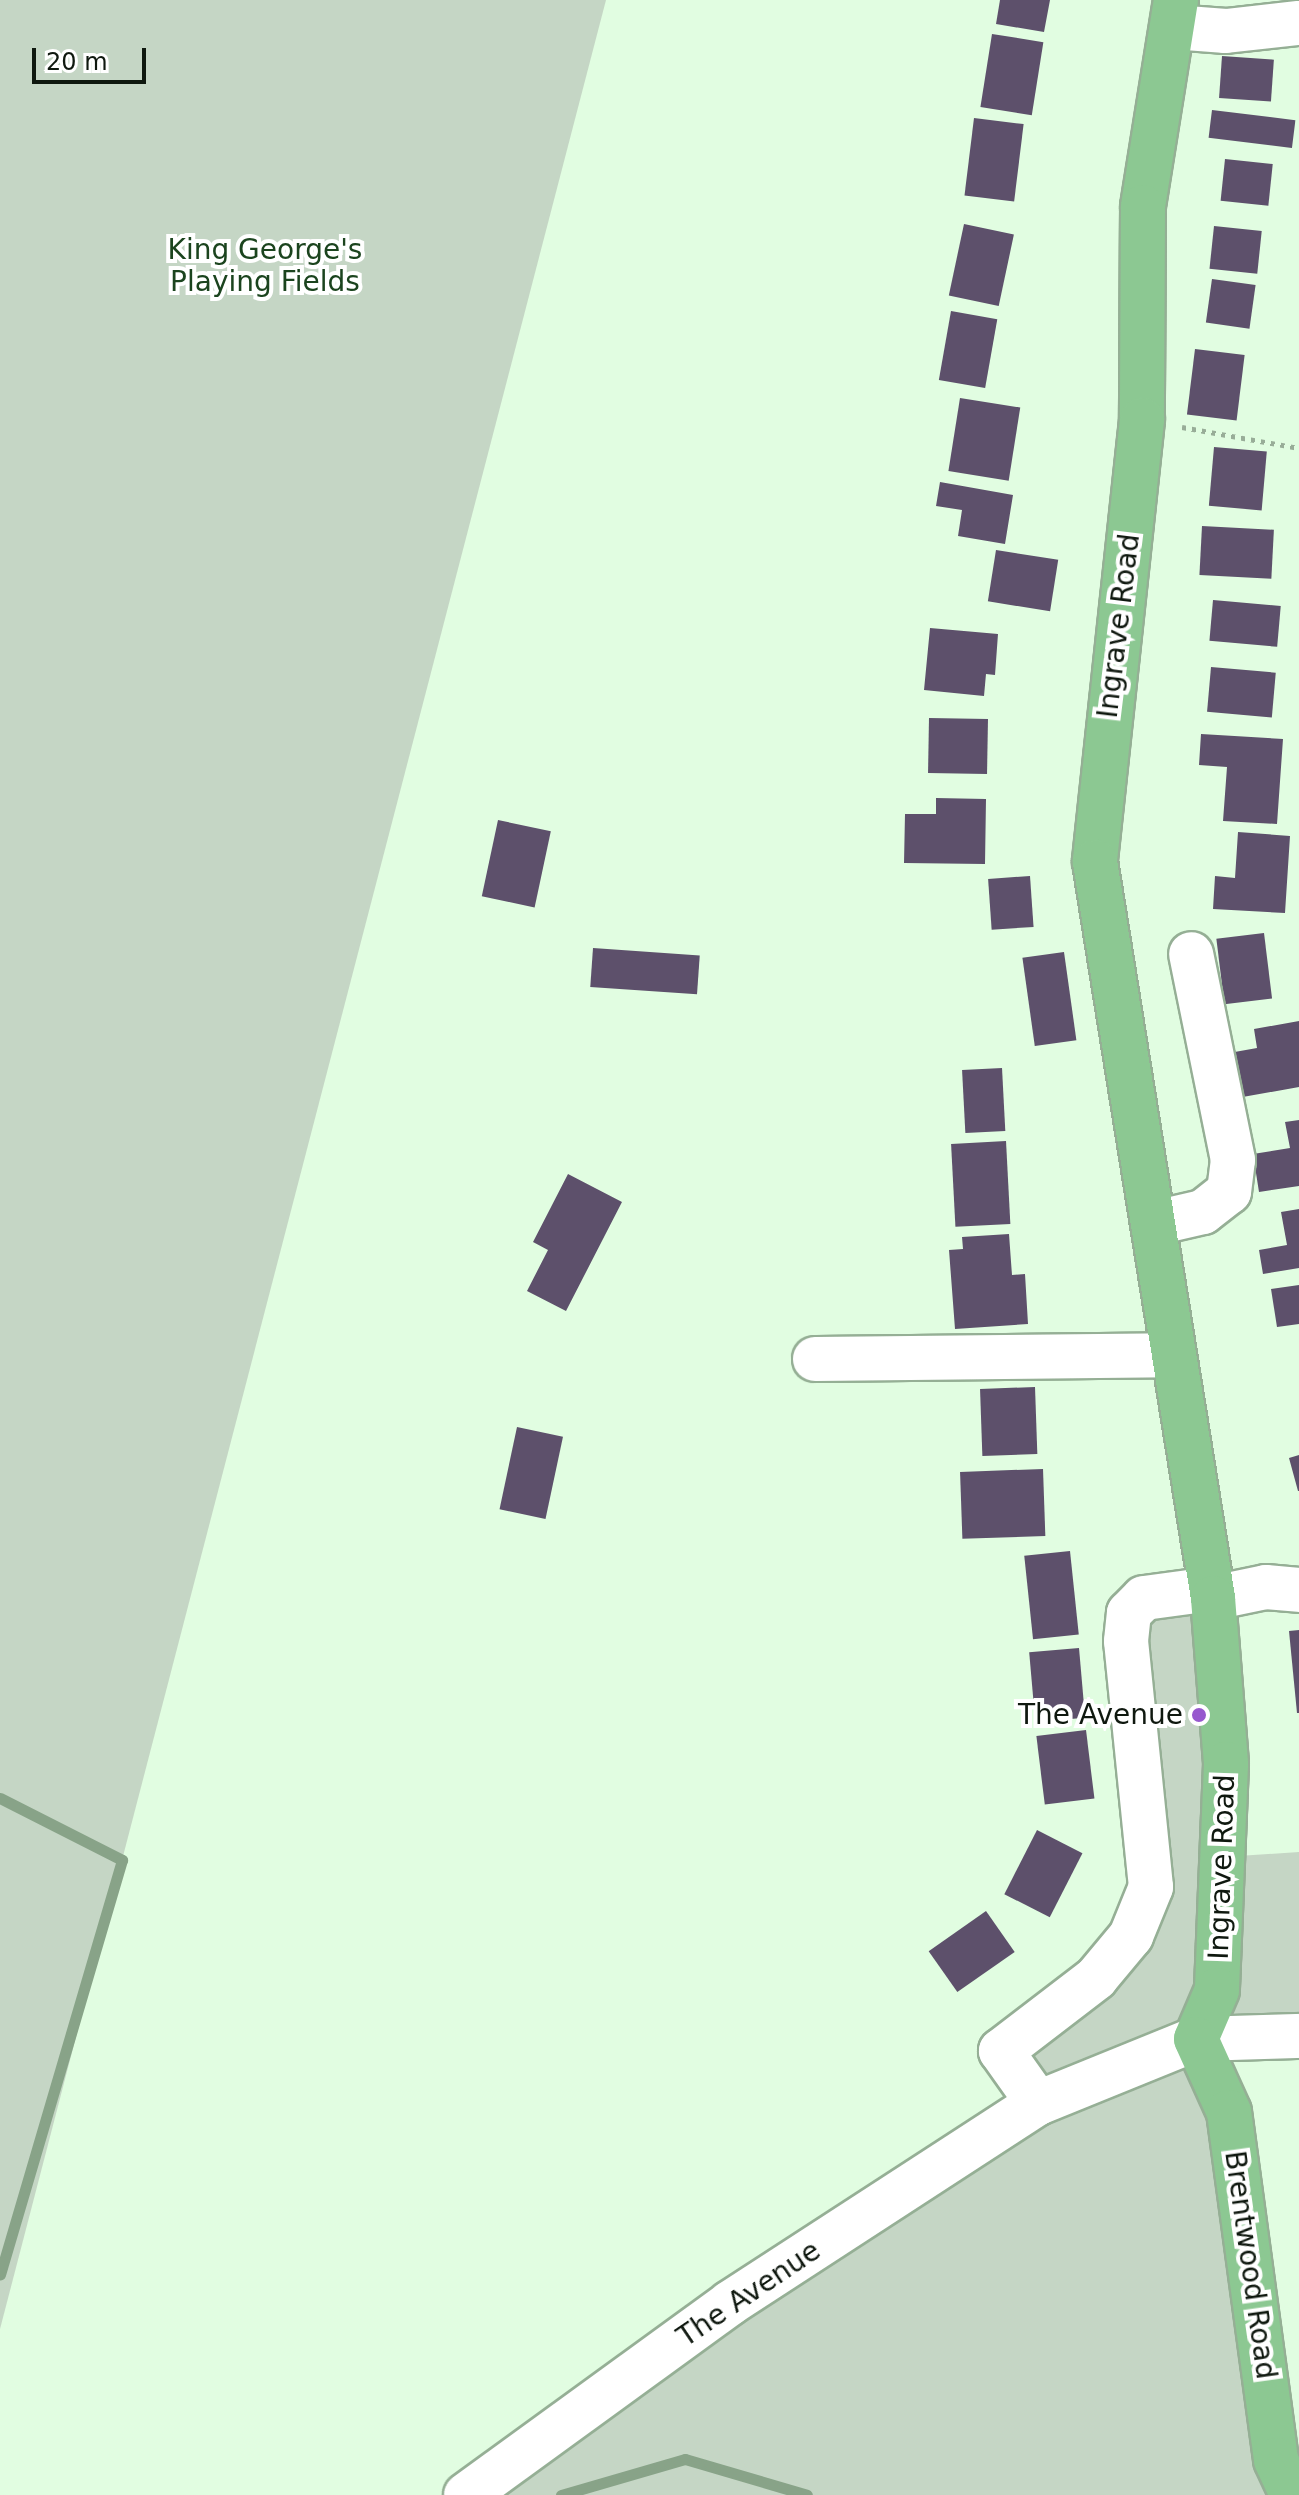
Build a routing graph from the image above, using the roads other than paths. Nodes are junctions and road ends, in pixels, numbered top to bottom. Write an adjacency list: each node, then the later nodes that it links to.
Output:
1 (1174, 14): 2 (street, Ingrave Road); 4 (main road, Ingrave Road)
2 (1299, 23)
3 (1191, 954): 4 (street)
4 (1155, 1223): 5 (main road, Ingrave Road)
5 (1171, 1355): 6 (street); 8 (main road, Ingrave Road)
6 (815, 1359)
7 (1299, 1590): 8 (street)
8 (1212, 1594): 10 (main road, Ingrave Road); 11 (street)
9 (1299, 2036): 10 (street)
10 (1196, 2039): 11 (street, The Avenue); 13 (main road, Brentwood Road)
11 (1038, 2103): 12 (street, The Avenue)
12 (466, 2495)
13 (1292, 2495)

